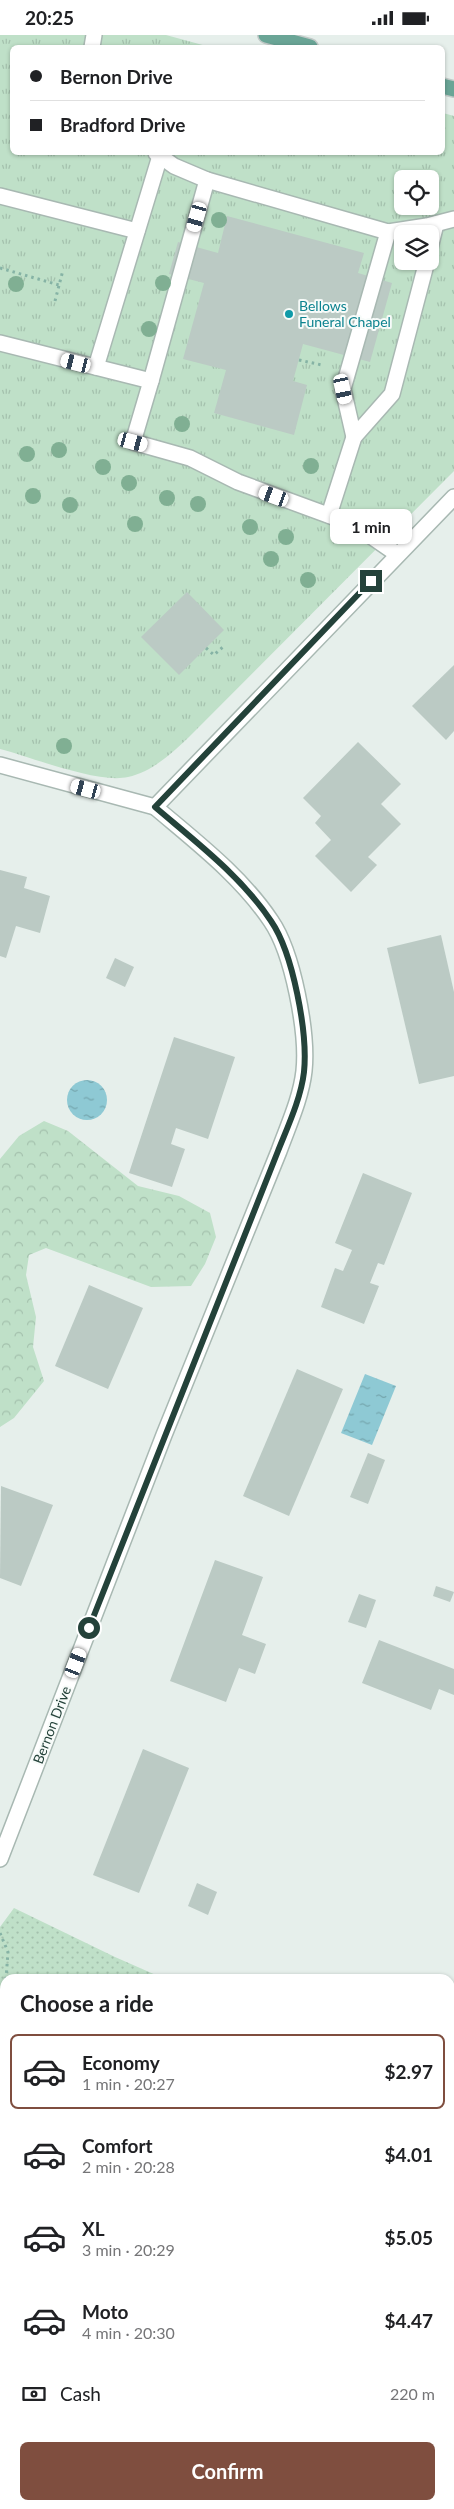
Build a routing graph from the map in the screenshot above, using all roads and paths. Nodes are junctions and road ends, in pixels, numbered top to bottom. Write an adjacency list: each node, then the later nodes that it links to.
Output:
1 (266, 35): 2 (main road)
2 (303, 45)
3 (158, 155): 9 (street)
4 (159, 155): 5 (street)
5 (207, 180): 10 (street); 20 (street)
6 (0, 196): 9 (street)
7 (454, 219): 8 (street)
8 (436, 224): 10 (street)
9 (137, 231): 19 (street)
10 (388, 231): 21 (street)
11 (0, 268): 14 (path)
12 (63, 270): 14 (path)
13 (424, 270): 21 (street)
14 (59, 285): 15 (path)
15 (55, 301)
16 (0, 343): 19 (street)
17 (299, 360): 18 (path)
18 (326, 365)
19 (96, 367): 20 (street)
20 (151, 381): 23 (street)
21 (354, 437): 23 (street)
22 (454, 497): 24 (street)
23 (329, 515): 24 (street)
24 (397, 554): 28 (street)
25 (226, 645): 26 (path)
26 (206, 648)
27 (0, 765): 28 (street)
28 (155, 807): 29 (street, Bernon Drive)
29 (0, 1859)
30 (0, 1933): 31 (path)
31 (6, 1974)

